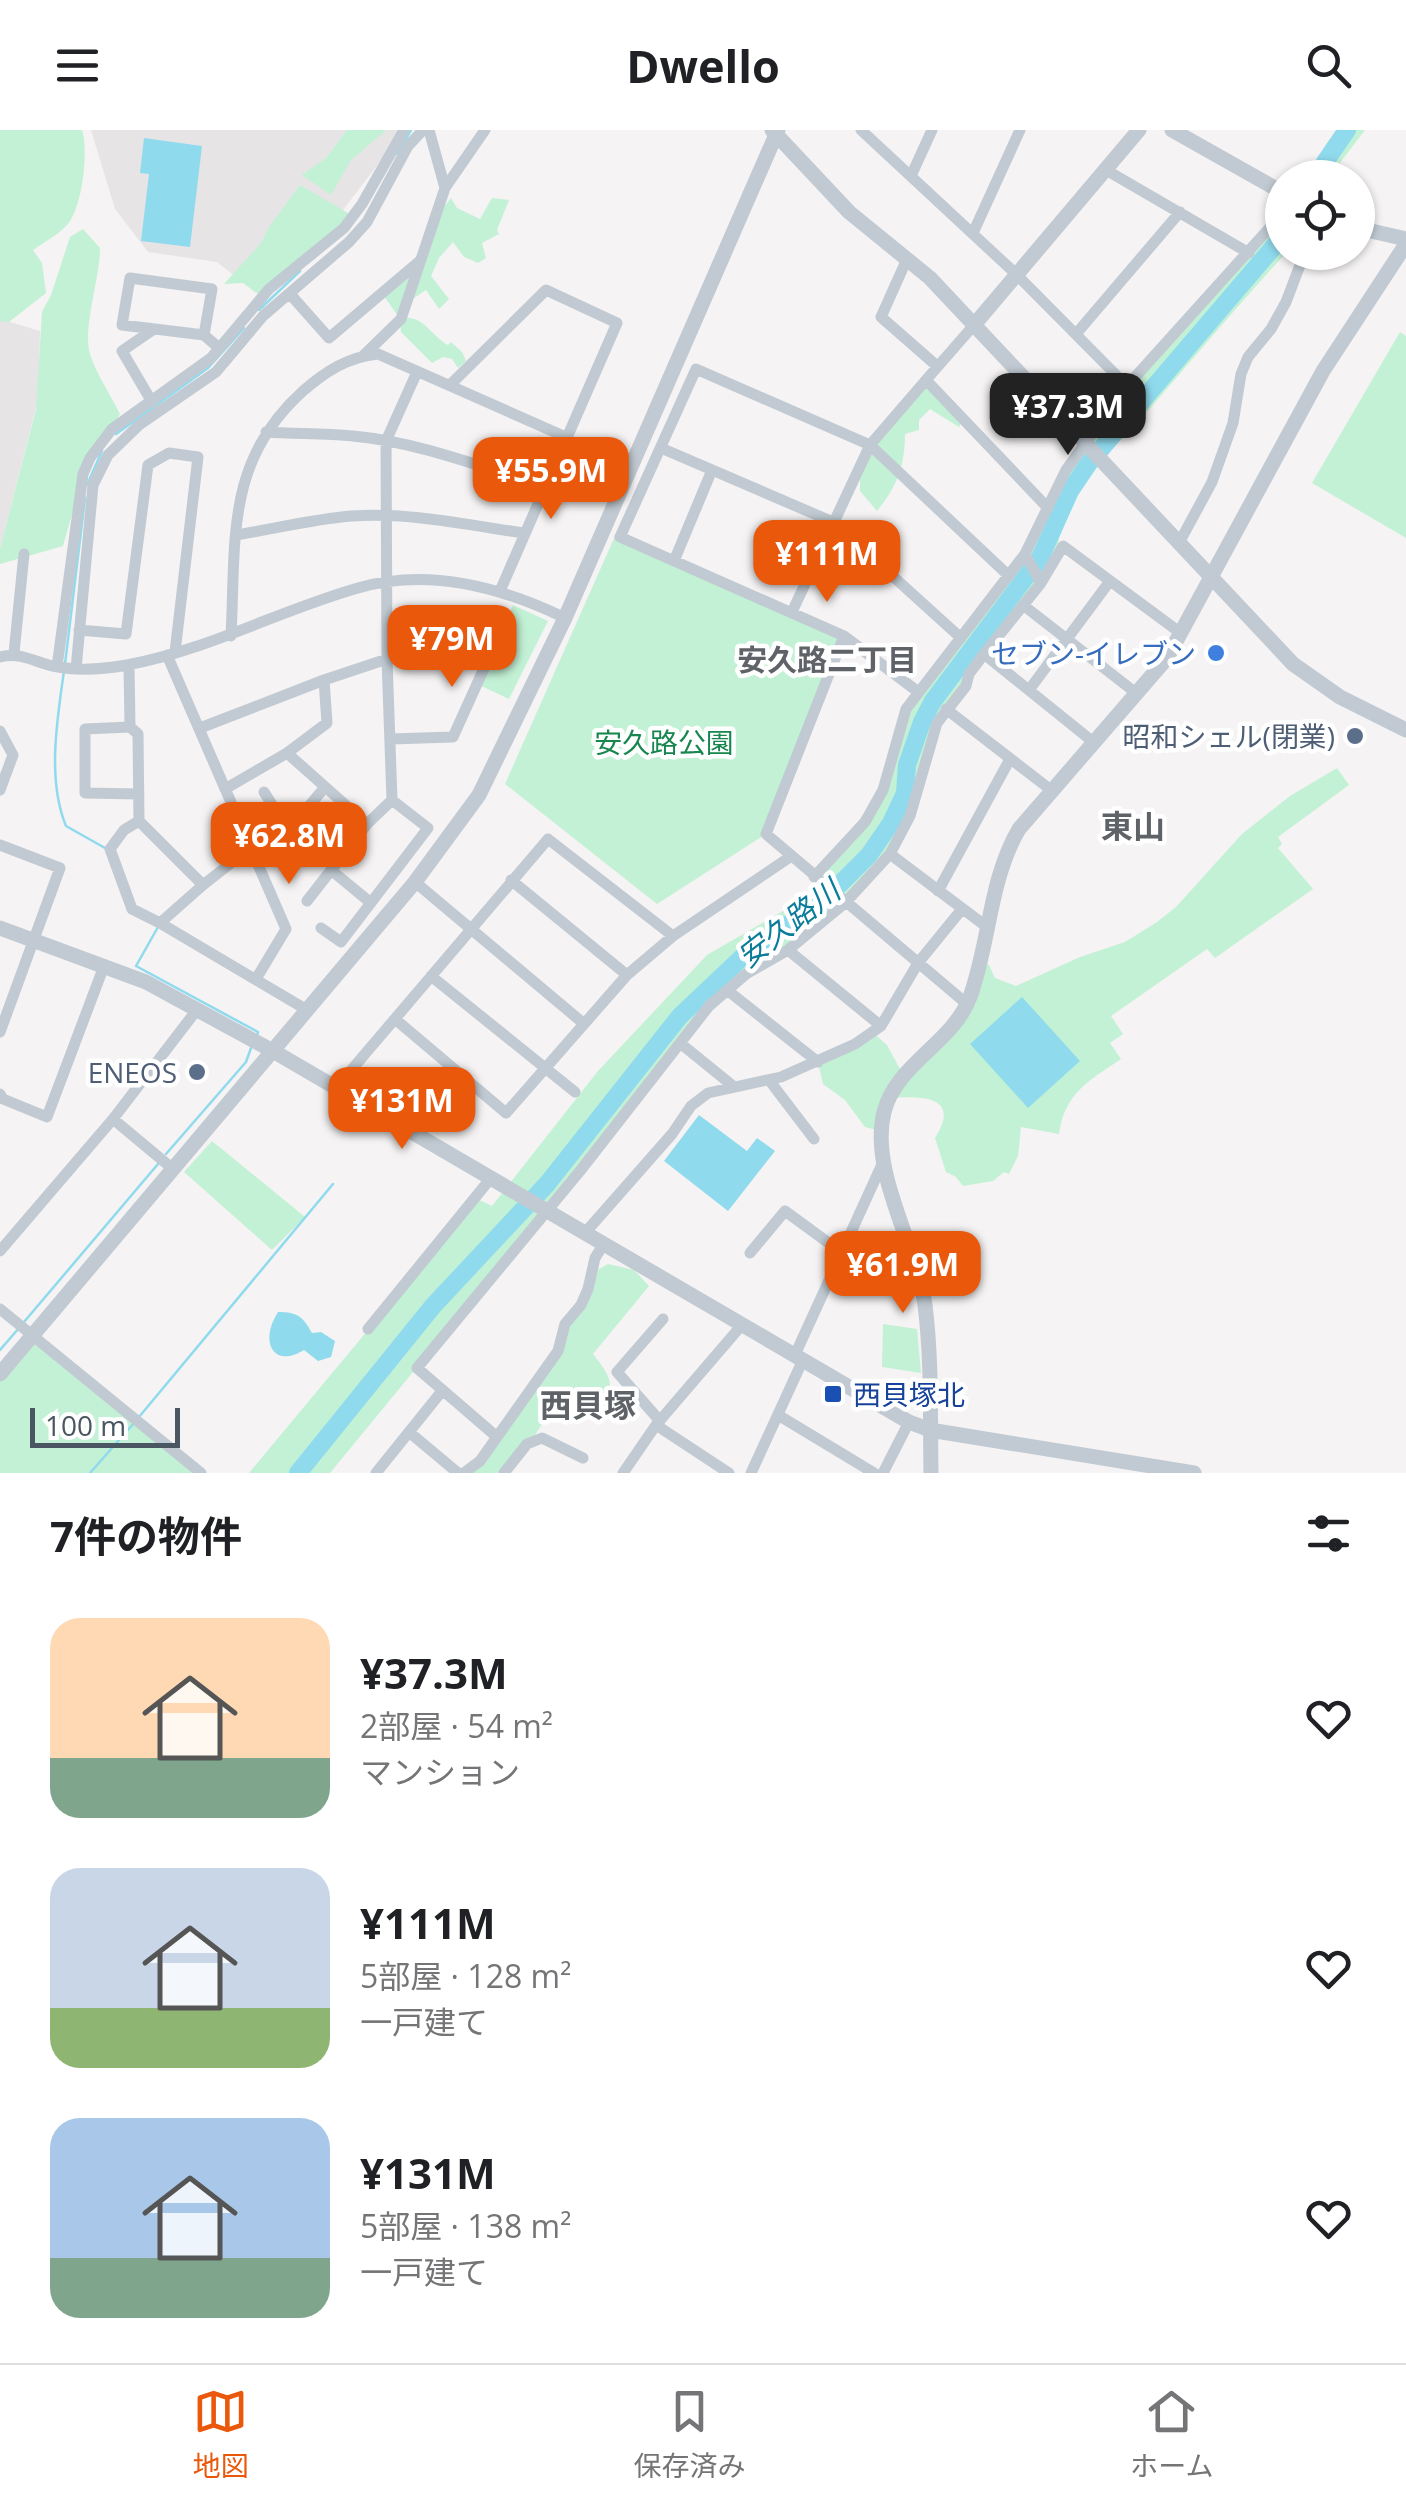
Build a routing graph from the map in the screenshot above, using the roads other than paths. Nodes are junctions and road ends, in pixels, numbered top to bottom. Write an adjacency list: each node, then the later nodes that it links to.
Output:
1 (404, 130): 20 (street)
2 (426, 130): 13 (street); 23 (street)
3 (485, 130): 13 (street)
4 (861, 130): 11 (street)
5 (932, 130): 11 (street)
6 (1020, 130): 15 (street)
7 (1139, 130): 10 (street)
8 (1172, 130): 12 (street)
9 (775, 132): 22 (street); 65 (street)
10 (1106, 170): 14 (street); 25 (street)
11 (911, 176): 15 (street)
12 (1265, 182)
13 (445, 188): 21 (street)
14 (1180, 212): 19 (street); 29 (street)
15 (973, 233): 25 (street)
16 (1375, 233): 18 (street)
17 (1265, 234): 19 (street)
18 (1406, 241): 57 (street)
19 (1249, 253): 37 (street)
20 (312, 254): 23 (street); 31 (street)
21 (423, 258): 26 (street); 32 (street)
22 (907, 259): 27 (street); 33 (street)
23 (322, 266): 26 (street)
24 (1298, 270): 53 (street)
25 (1016, 274): 27 (street); 29 (street)
26 (290, 294): 39 (street)
27 (974, 325): 33 (street); 43 (street)
28 (154, 329): 30 (street); 30 (street); 38 (street)
29 (1076, 334): 37 (street)
30 (204, 335): 31 (street)
31 (219, 348): 38 (street)
32 (363, 356): 34 (street); 40 (street)
33 (938, 366): 35 (street)
34 (417, 372): 36 (street); 42 (street)
35 (926, 380): 44 (street); 48 (street)
36 (450, 385): 41 (street); 41 (street)
37 (1127, 386): 43 (street)
38 (152, 402): 39 (street)
39 (136, 420): 66 (street); 78 (street)
40 (266, 432): 42 (street); 52 (street)
41 (568, 438): 47 (street)
42 (386, 441): 47 (street); 49 (street)
43 (1085, 443): 48 (street); 53 (street)
44 (870, 445): 45 (street); 50 (street); 58 (street)
45 (661, 448): 46 (street); 56 (street)
46 (712, 470): 50 (street); 56 (street)
47 (544, 486): 51 (street)
48 (1048, 508): 55 (street)
49 (385, 516): 51 (street); 52 (street); 60 (street)
50 (833, 522): 64 (street); 70 (street)
51 (524, 534): 62 (street)
52 (236, 535): 68 (street)
53 (1179, 543): 57 (street)
54 (24, 554): 72 (street)
55 (1027, 557): 58 (street); 59 (street)
56 (674, 561): 64 (street)
57 (1212, 575): 67 (street); 87 (street)
58 (1009, 576): 70 (street)
59 (1039, 581): 61 (street); 63 (street)
60 (386, 582): 62 (street); 68 (street); 76 (street)
61 (1110, 582): 67 (street); 71 (street)
62 (500, 590): 65 (street)
63 (1023, 605): 71 (street); 74 (street)
64 (792, 612): 69 (street)
65 (565, 618): 111 (street)
66 (79, 630): 73 (street); 79 (street)
67 (1182, 634): 83 (street)
68 (231, 636): 73 (street)
69 (844, 636): 82 (street); 107 (street)
70 (961, 638): 82 (street)
71 (1066, 640): 81 (street); 83 (street)
72 (14, 653): 75 (street); 78 (street)
73 (172, 653): 77 (street); 86 (street)
74 (984, 654): 81 (street); 84 (street)
75 (0, 657)
76 (387, 658): 80 (street); 89 (street); 89 (street)
77 (129, 665): 79 (street); 85 (street)
78 (57, 667): 79 (street)
79 (76, 669)
80 (324, 680): 86 (street); 91 (street)
81 (1029, 690): 90 (street)
82 (917, 692): 110 (street)
83 (1136, 693): 90 (street)
84 (946, 709): 92 (street); 106 (street)
85 (130, 727): 98 (street); 98 (street)
86 (200, 728): 94 (street)
87 (1406, 730)
88 (0, 731): 95 (street)
89 (391, 739): 99 (street)
90 (1092, 741): 96 (street)
91 (287, 753): 93 (street); 94 (street)
92 (1010, 758): 96 (street); 113 (street)
93 (325, 786): 101 (street); 102 (street)
94 (225, 789): 105 (street)
95 (0, 790)
96 (1051, 790): 119 (street)
97 (264, 792): 101 (street)
98 (138, 794): 100 (street)
99 (392, 800): 102 (street); 115 (street)
100 (139, 820): 112 (street); 118 (street)
101 (294, 824): 103 (street)
102 (367, 824): 108 (street)
103 (284, 836)
104 (0, 846): 124 (street)
105 (250, 848): 112 (street); 130 (street)
106 (890, 854): 113 (street); 116 (street)
107 (790, 856): 110 (street); 123 (street)
108 (331, 870): 114 (street); 115 (street)
109 (511, 880): 122 (street); 123 (street); 128 (street)
110 (819, 881): 116 (street)
111 (415, 882): 122 (street); 133 (street)
112 (203, 885): 118 (street)
113 (938, 891): 117 (street)
114 (307, 901)
115 (372, 902): 121 (street)
116 (844, 903): 125 (street); 126 (street)
117 (962, 909): 119 (street); 126 (street)
118 (160, 924): 130 (street)
119 (986, 927): 132 (street)
120 (0, 928): 124 (street)
121 (321, 928)
122 (470, 930): 129 (street); 136 (street)
123 (673, 936): 128 (street)
124 (34, 940): 127 (street); 138 (street)
125 (788, 950): 131 (street); 137 (street)
126 (918, 964): 132 (street); 137 (street)
127 (104, 966): 134 (street); 147 (street)
128 (627, 975): 136 (street)
129 (431, 976): 135 (street); 142 (street)
130 (256, 979): 133 (street)
131 (727, 990): 139 (street); 141 (street)
132 (968, 1004): 150 (street)
133 (307, 1010): 140 (street)
134 (196, 1011): 140 (street); 148 (street)
135 (395, 1019): 142 (street); 145 (street)
136 (583, 1022): 142 (street)
137 (881, 1026): 141 (street)
138 (0, 1032)
139 (680, 1043): 144 (street); 153 (street)
140 (273, 1051): 145 (street); 151 (street)
141 (818, 1062): 143 (street)
142 (546, 1066): 146 (street)
143 (769, 1080): 144 (street); 149 (street)
144 (733, 1086): 154 (street)
145 (336, 1088): 152 (street)
146 (575, 1092)
147 (1, 1098)
148 (112, 1119): 151 (street); 156 (street)
149 (814, 1139)
150 (884, 1160): 157 (street); 170 (street)
151 (173, 1169): 163 (street)
152 (491, 1178): 153 (street); 162 (street)
153 (545, 1210): 154 (street); 166 (street)
154 (584, 1234): 155 (street)
155 (603, 1246): 161 (street); 172 (street)
156 (0, 1251)
157 (841, 1252): 158 (street); 164 (street)
158 (750, 1253)
159 (0, 1308): 163 (street)
160 (664, 1320): 169 (street)
161 (741, 1326): 164 (street); 169 (street)
162 (368, 1330)
163 (34, 1336): 165 (street); 175 (street)
164 (798, 1359): 167 (street); 168 (street)
165 (0, 1374)
166 (442, 1391): 171 (street); 172 (street)
167 (778, 1415): 180 (street); 181 (street)
168 (909, 1422): 170 (street); 182 (street)
169 (658, 1423): 178 (street); 179 (street)
170 (930, 1430): 183 (street); 184 (street)
171 (409, 1432): 174 (street); 176 (street)
172 (497, 1437): 174 (street)
173 (582, 1458): 177 (street)
174 (464, 1472)
175 (202, 1473)
176 (376, 1473)
177 (504, 1473)
178 (624, 1473)
179 (728, 1473)
180 (750, 1473)
181 (874, 1473)
182 (883, 1473)
183 (932, 1473)
184 (1194, 1473)

